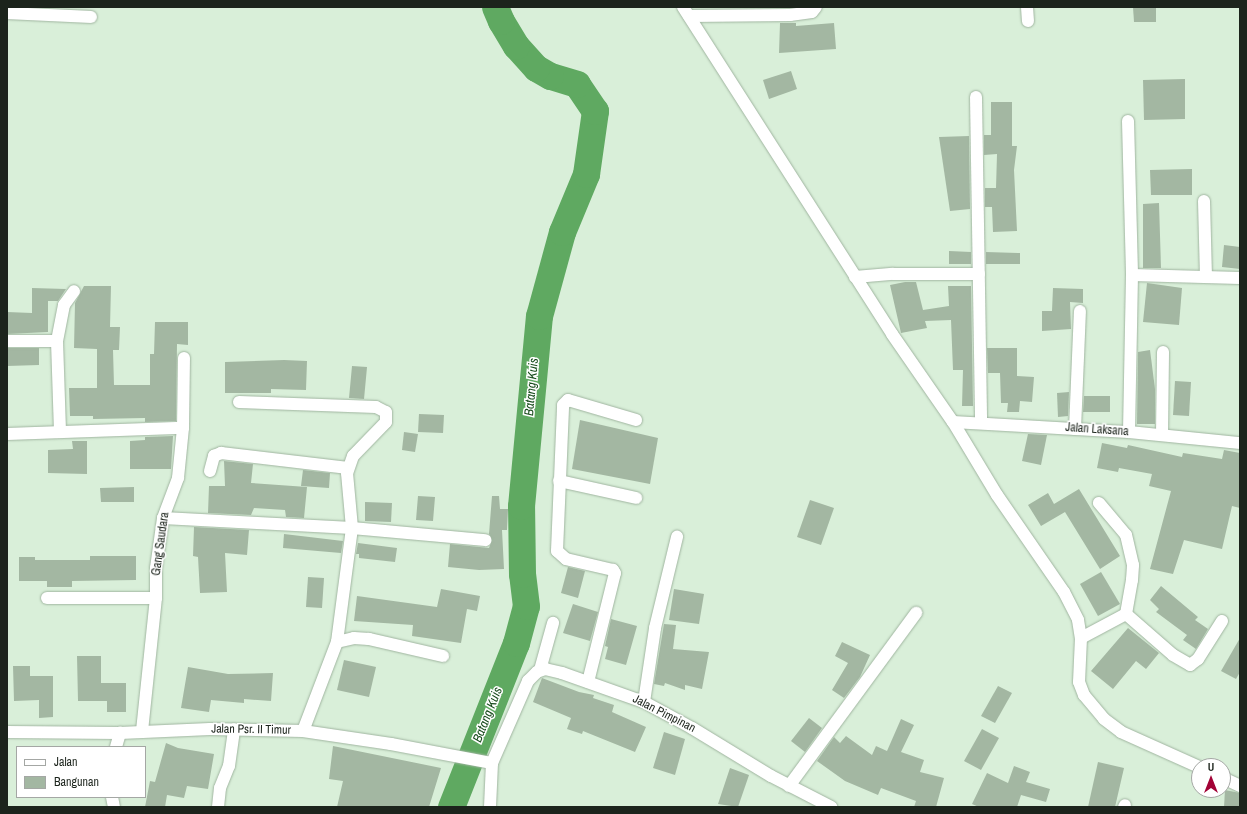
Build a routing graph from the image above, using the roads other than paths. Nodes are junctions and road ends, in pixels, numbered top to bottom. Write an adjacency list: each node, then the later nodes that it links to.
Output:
1 (816, 7): 3 (street)
2 (1027, 7): 6 (street)
3 (686, 12): 12 (street)
4 (7, 13): 5 (street)
5 (91, 17)
6 (1028, 21)
7 (976, 97): 10 (street)
8 (1128, 121): 11 (street)
9 (1204, 201): 13 (street)
10 (979, 274): 12 (street); 24 (street)
11 (1132, 275): 13 (street); 28 (street)
12 (855, 277): 23 (street)
13 (1206, 277): 14 (street)
14 (1240, 278)
15 (74, 291): 18 (street)
16 (1080, 311): 26 (street)
17 (7, 341): 18 (street)
18 (57, 341): 27 (street)
19 (1163, 352): 30 (street)
20 (184, 358): 25 (street, Gang Saudara)
21 (239, 402): 32 (street)
22 (636, 420): 34 (street)
23 (953, 422): 24 (street, Jalan Laksana); 47 (street)
24 (981, 423): 26 (street, Jalan Laksana)
25 (183, 428): 27 (street); 37 (street, Gang Saudara)
26 (1075, 429): 28 (street, Jalan Laksana)
27 (60, 432): 29 (street)
28 (1128, 432): 30 (street, Jalan Laksana)
29 (7, 434)
30 (1162, 435): 31 (street, Jalan Laksana)
31 (1240, 443)
32 (348, 468): 33 (street); 38 (street)
33 (210, 471)
34 (559, 481): 35 (street); 51 (street)
35 (636, 498)
36 (1099, 503): 44 (street)
37 (164, 518): 38 (street); 42 (street, Gang Saudara)
38 (352, 528): 40 (street); 48 (street)
39 (677, 537): 52 (street)
40 (485, 540)
41 (47, 598): 42 (street)
42 (156, 598): 54 (street, Gang Saudara)
43 (916, 613): 61 (street)
44 (1126, 614): 45 (street); 47 (street)
45 (1222, 621)
46 (553, 623): 50 (street)
47 (1081, 638): 60 (street)
48 (337, 642): 49 (street); 55 (street)
49 (443, 656)
50 (540, 670): 51 (street, Jalan Pimpinan); 59 (street)
51 (588, 682): 52 (street, Jalan Pimpinan)
52 (644, 702): 61 (street, Jalan Pimpinan)
53 (234, 729): 54 (street, Jalan Psr. II Timur); 55 (street, Jalan Psr. II Timur); 62 (street)
54 (142, 731): 57 (street, Jalan Psr. II Timur)
55 (303, 731): 59 (street, Jalan Psr. II Timur)
56 (7, 732): 57 (street, Jalan Psr. II Timur)
57 (120, 733): 58 (street)
58 (116, 746)
59 (488, 763): 63 (street)
60 (1191, 763)
61 (789, 786): 64 (street, Jalan Pimpinan)
62 (218, 807)
63 (490, 807)
64 (831, 807)

